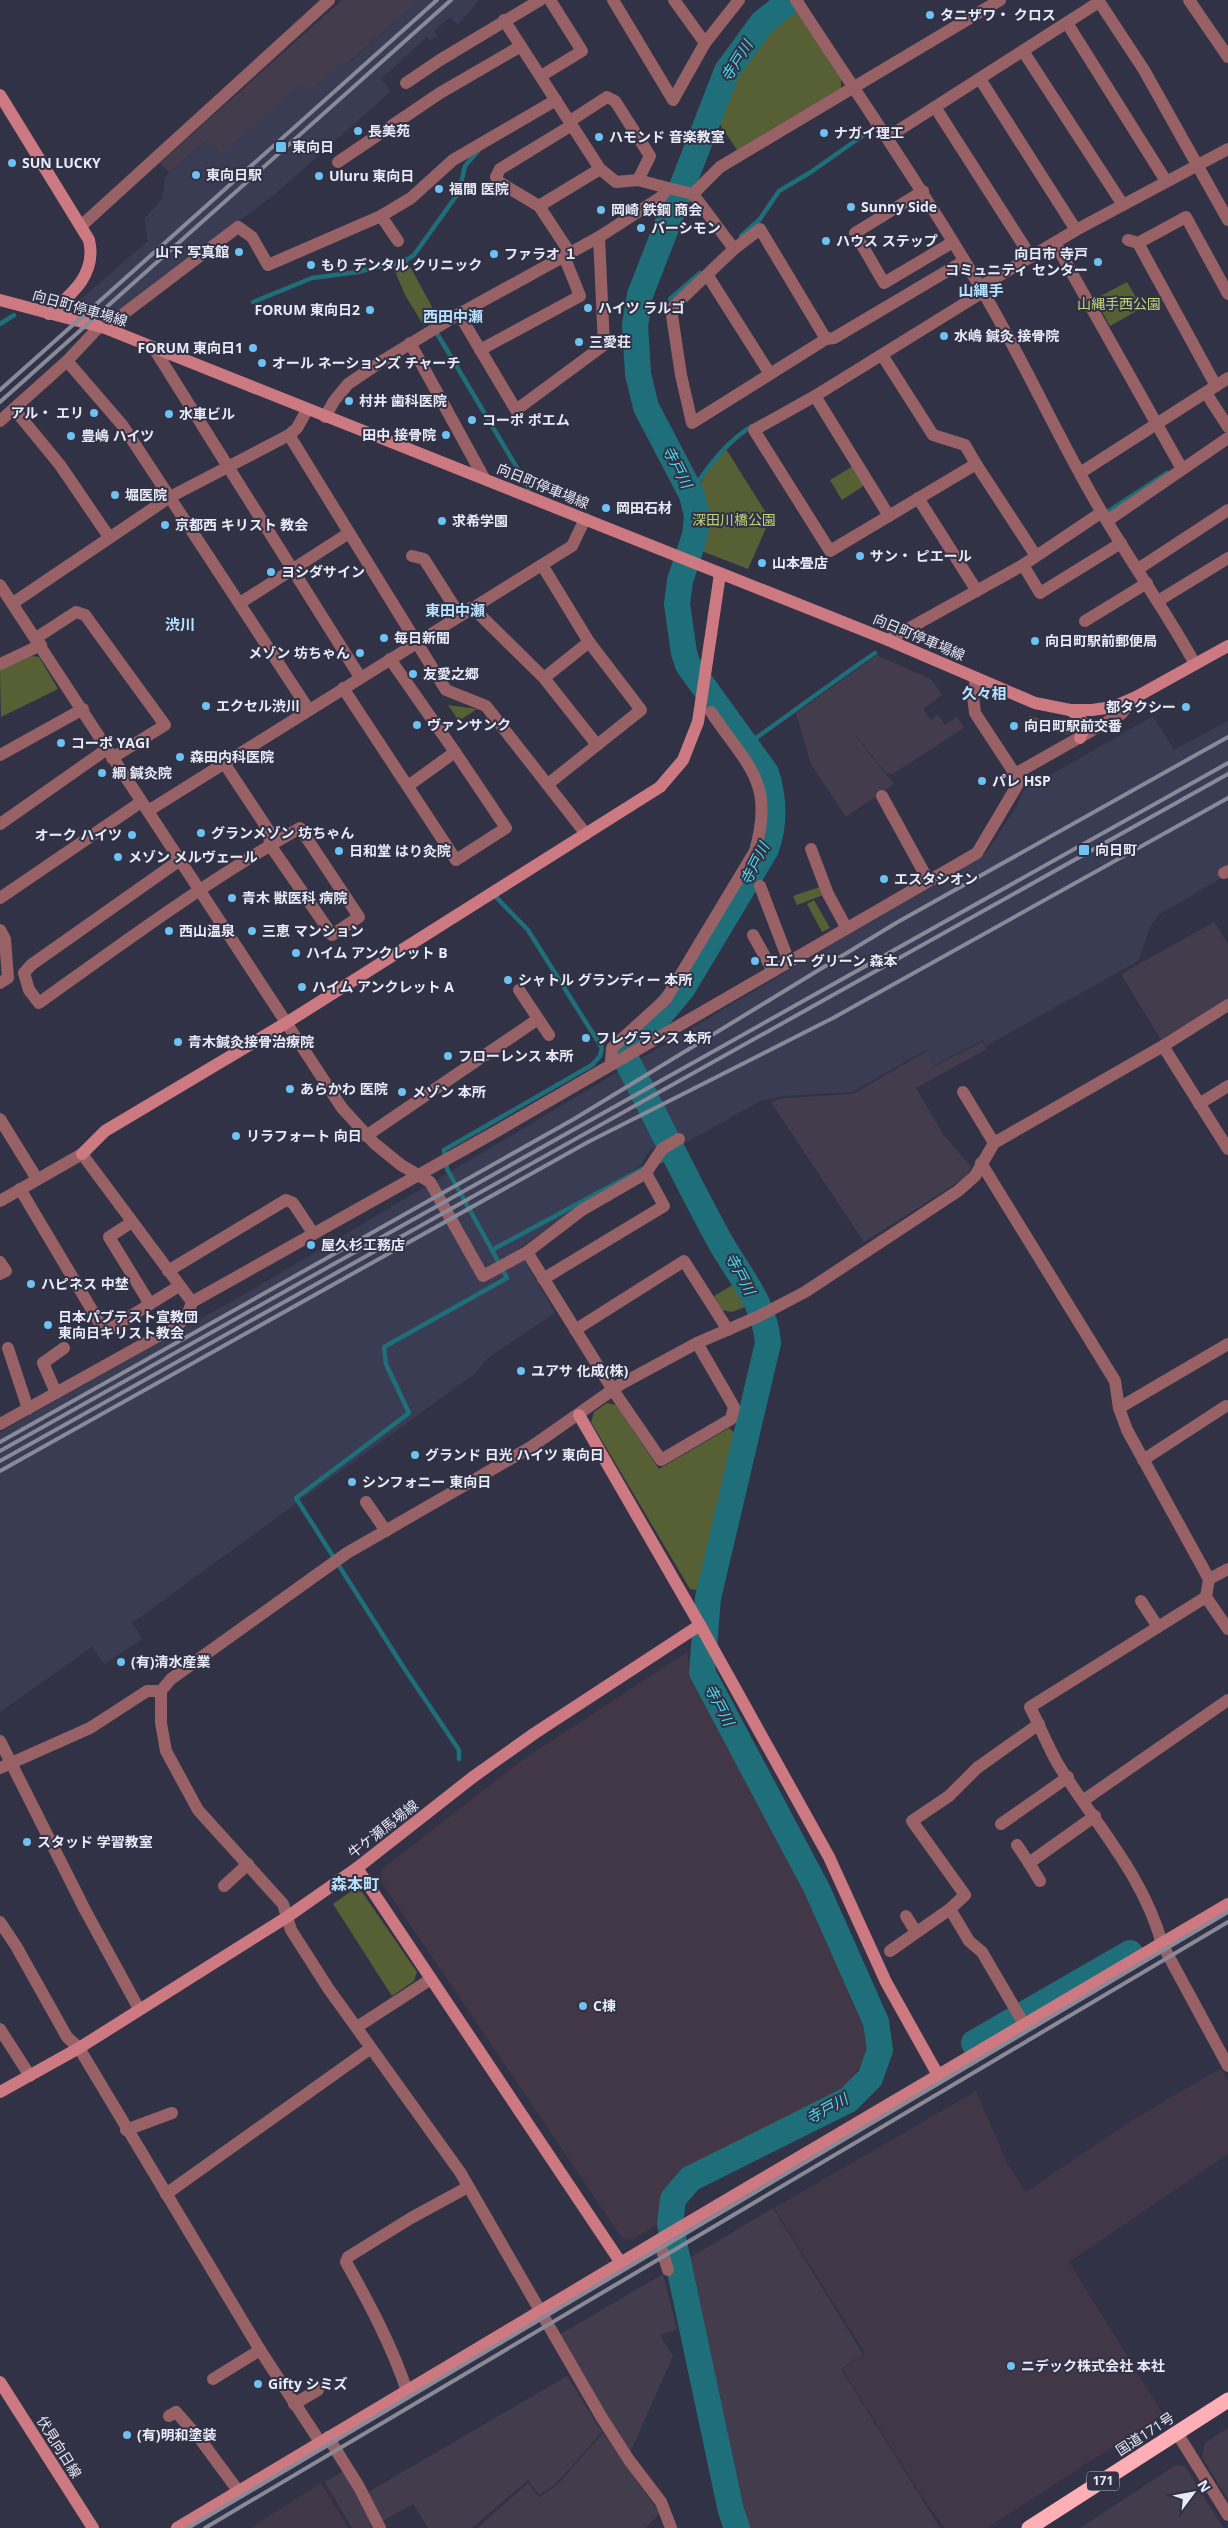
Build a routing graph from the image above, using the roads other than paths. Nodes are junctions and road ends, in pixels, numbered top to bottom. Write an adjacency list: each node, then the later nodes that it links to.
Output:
1 (329, 0): 38 (street)
2 (540, 0): 11 (street)
3 (550, 0): 17 (street)
4 (613, 0): 13 (street)
5 (674, 0): 13 (street)
6 (739, 0): 13 (street)
7 (1000, 0): 20 (street)
8 (1189, 0): 16 (street)
9 (1098, 1): 12 (street); 28 (street)
10 (800, 2): 20 (street)
11 (504, 20): 14 (street); 19 (street)
12 (1067, 23): 15 (street); 31 (street)
13 (705, 43)
14 (521, 46): 17 (street); 27 (street)
15 (1023, 51): 18 (street); 34 (street)
16 (1228, 57)
17 (541, 76): 22 (street)
18 (980, 79): 23 (street); 39 (street)
19 (406, 83)
20 (852, 88): 25 (street); 32 (street)
21 (0, 95): 38 (street)
22 (556, 100): 24 (street); 36 (street)
23 (935, 107): 25 (street); 46 (street)
24 (571, 123): 29 (street); 30 (street); 35 (street)
25 (888, 137): 33 (street)
26 (1228, 149): 28 (street)
27 (338, 162)
28 (1196, 166): 31 (street); 37 (street)
29 (600, 169): 30 (street); 35 (street)
30 (638, 180): 32 (street)
31 (1166, 182): 34 (street)
32 (681, 191): 40 (street); 44 (street)
33 (923, 191): 42 (street); 42 (street)
34 (1123, 205): 39 (street)
35 (539, 206): 45 (street)
36 (381, 216): 41 (street); 54 (street)
37 (1228, 220)
38 (81, 226): 52 (street)
39 (1076, 230): 43 (street)
40 (599, 237): 45 (street); 58 (street)
41 (398, 241)
42 (954, 242): 47 (street)
43 (1055, 243): 46 (street); 69 (street)
44 (734, 249): 48 (street); 55 (street)
45 (567, 255): 53 (street); 58 (street)
46 (1031, 257): 49 (street)
47 (964, 261): 49 (street); 55 (street)
48 (708, 276): 61 (street); 61 (street)
49 (982, 290): 59 (street); 76 (street)
50 (1228, 294): 63 (street)
51 (0, 300): 52 (street, 向日町停車場線)
52 (49, 314): 54 (street, 向日町停車場線)
53 (459, 314): 56 (street); 58 (street)
54 (102, 328): 57 (street, 向日町停車場線); 60 (street)
55 (826, 339): 61 (street)
56 (410, 343): 67 (street); 77 (street)
57 (153, 347): 66 (street, 向日町停車場線); 74 (street)
58 (480, 350)
59 (882, 355): 64 (street); 73 (street)
60 (67, 361): 65 (street); 78 (street)
61 (770, 374)
62 (1228, 378): 63 (street)
63 (1211, 389): 69 (street); 70 (street)
64 (816, 396): 81 (street); 81 (street)
65 (14, 409): 68 (street); 85 (street)
66 (307, 410): 67 (street, 向日町停車場線); 71 (street)
67 (325, 417): 77 (street, 向日町停車場線)
68 (0, 421)
69 (1156, 424): 75 (street); 76 (street)
70 (1228, 427)
71 (289, 435): 74 (street); 84 (street)
72 (1228, 438): 75 (street)
73 (976, 464): 79 (street); 88 (street)
74 (226, 466): 78 (street); 92 (street)
75 (1182, 469): 82 (street)
76 (1080, 473): 82 (street)
77 (484, 478): 83 (street, 向日町停車場線)
78 (170, 497): 85 (street); 100 (street)
79 (918, 498): 81 (street); 97 (street)
80 (1228, 510): 93 (street)
81 (890, 516)
82 (1104, 516): 86 (street); 88 (street)
83 (584, 520): 91 (street); 94 (street, 向日町停車場線)
84 (349, 533): 92 (street); 106 (street)
85 (109, 536): 99 (street)
86 (1121, 543): 90 (street); 93 (street)
87 (412, 556): 102 (street)
88 (1036, 556): 90 (street)
89 (1228, 558): 98 (street)
90 (1023, 565): 97 (street)
91 (542, 566): 101 (street); 107 (street)
92 (292, 569): 100 (street); 112 (street)
93 (1138, 569): 95 (street)
94 (720, 574): 104 (street, 向日町停車場線); 133 (street)
95 (1147, 583): 98 (street); 103 (street)
96 (0, 585): 99 (street)
97 (977, 591): 104 (street)
98 (1158, 601): 111 (street)
99 (7, 602): 105 (street)
100 (240, 603): 118 (street)
101 (472, 607): 102 (street); 113 (street)
102 (459, 614): 106 (street)
103 (1085, 621)
104 (888, 640): 114 (street, 向日町停車場線)
105 (38, 642): 110 (street); 117 (street); 125 (street)
106 (416, 642): 109 (street); 128 (street)
107 (588, 642): 113 (street); 122 (street)
108 (1228, 646): 111 (street, 向日町停車場線)
109 (390, 659): 112 (street); 123 (street)
110 (0, 664)
111 (1195, 664): 116 (street, 向日町停車場線)
112 (360, 677): 115 (street)
113 (544, 678): 122 (street)
114 (976, 678): 119 (street, 向日町停車場線); 127 (street)
115 (343, 688): 118 (street); 129 (street)
116 (1136, 697): 119 (street, 向日町停車場線); 121 (street)
117 (83, 709): 124 (street); 125 (street)
118 (309, 710): 126 (street)
119 (1070, 710): 121 (street)
120 (711, 712): 153 (street)
121 (1080, 738): 127 (street)
122 (597, 745): 128 (street)
123 (455, 752): 129 (street); 129 (street)
124 (0, 754)
125 (110, 754): 131 (street); 132 (street)
126 (224, 763): 131 (street); 134 (street)
127 (1015, 774): 137 (street)
128 (548, 784): 133 (street)
129 (408, 786)
130 (882, 796): 137 (street)
131 (144, 807): 136 (street); 140 (street)
132 (0, 824)
133 (586, 834): 150 (street)
134 (270, 845): 134 (street); 139 (street)
135 (811, 849): 141 (street)
136 (180, 860): 139 (street); 139 (street)
137 (928, 880): 141 (street)
138 (760, 886): 144 (street)
139 (199, 889): 150 (street)
140 (0, 898)
141 (846, 927): 144 (street)
142 (0, 930): 146 (street)
143 (753, 935): 145 (street)
144 (788, 962): 145 (street)
145 (772, 971): 153 (street)
146 (0, 983)
147 (519, 990): 149 (street)
148 (1228, 1005): 152 (street)
149 (538, 1019): 151 (street); 158 (street)
150 (286, 1023): 158 (street); 164 (street)
151 (549, 1035)
152 (1163, 1046): 156 (street); 161 (street)
153 (616, 1060): 167 (street)
154 (1228, 1086): 156 (street)
155 (964, 1092): 161 (street)
156 (1199, 1104): 163 (street)
157 (0, 1119): 159 (street)
158 (366, 1136): 167 (street)
159 (12, 1139): 162 (street); 168 (street)
160 (677, 1141): 166 (street)
161 (994, 1143): 165 (street)
162 (0, 1146)
163 (1228, 1150)
164 (82, 1154): 168 (street); 171 (street)
165 (981, 1163): 182 (street); 190 (street)
166 (646, 1173): 173 (street); 177 (street)
167 (416, 1175): 172 (street); 173 (street)
168 (37, 1179): 169 (street)
169 (20, 1189): 170 (street); 180 (street)
170 (0, 1201)
171 (132, 1222): 175 (street); 180 (street)
172 (313, 1233): 175 (street); 179 (street)
173 (527, 1252): 177 (street)
174 (0, 1262): 176 (street)
175 (168, 1271): 178 (street)
176 (0, 1274)
177 (543, 1279): 181 (street)
178 (179, 1286): 179 (street); 180 (street)
179 (192, 1302): 188 (street)
180 (150, 1304)
181 (575, 1330): 182 (street); 187 (street)
182 (728, 1330): 183 (street)
183 (698, 1343): 187 (street); 187 (street)
184 (1228, 1344): 190 (street)
185 (8, 1348): 191 (street)
186 (64, 1348): 188 (street)
187 (612, 1390): 192 (street)
188 (56, 1393): 191 (street)
189 (1226, 1406): 194 (street)
190 (1119, 1408): 194 (street)
191 (28, 1409): 193 (street)
192 (579, 1415): 196 (street); 201 (street)
193 (0, 1424)
194 (1143, 1460): 198 (street)
195 (366, 1502): 196 (street)
196 (386, 1531): 204 (street)
197 (1228, 1569): 198 (street)
198 (1209, 1579): 199 (street)
199 (1206, 1596): 202 (street); 203 (street)
200 (1141, 1601): 202 (street)
201 (700, 1625): 216 (street, 牛ケ瀬馬場線); 235 (street)
202 (1158, 1627): 206 (street)
203 (1228, 1628)
204 (161, 1691): 208 (street); 215 (street)
205 (1228, 1700): 210 (street)
206 (1039, 1724): 209 (street); 220 (street)
207 (0, 1741): 208 (street)
208 (6, 1765): 228 (street)
209 (1068, 1777): 210 (street); 212 (street)
210 (1084, 1800): 211 (street)
211 (1095, 1816): 214 (street); 225 (street)
212 (1001, 1824)
213 (1017, 1845): 214 (street)
214 (1029, 1863): 217 (street)
215 (248, 1864): 218 (street); 221 (street)
216 (357, 1868): 221 (street, 牛ケ瀬馬場線); 227 (street)
217 (1040, 1881)
218 (224, 1886)
219 (1228, 1904): 225 (street)
220 (950, 1909): 224 (street); 229 (street)
221 (287, 1916): 228 (street, 牛ケ瀬馬場線); 230 (street)
222 (906, 1916): 224 (street)
223 (0, 1922): 232 (street)
224 (916, 1932): 226 (street)
225 (1162, 1944): 229 (street); 234 (street)
226 (890, 1951)
227 (431, 1979): 230 (street); 243 (street)
228 (139, 2010): 232 (street, 牛ケ瀬馬場線)
229 (1024, 2024): 235 (street)
230 (357, 2027): 233 (street)
231 (0, 2029): 236 (street)
232 (78, 2048): 236 (street, 牛ケ瀬馬場線); 239 (street)
233 (371, 2048): 240 (street); 241 (street)
234 (1228, 2066)
235 (938, 2075): 242 (street)
236 (30, 2076): 237 (street, 牛ケ瀬馬場線)
237 (0, 2092)
238 (172, 2113): 239 (street)
239 (126, 2130): 241 (street)
240 (468, 2187): 245 (street); 250 (street)
241 (166, 2194): 246 (street)
242 (663, 2238): 243 (street); 244 (street)
243 (621, 2263): 245 (street)
244 (668, 2270)
245 (542, 2311): 250 (street); 261 (street)
246 (260, 2350): 247 (street); 252 (street)
247 (213, 2379)
248 (0, 2382): 258 (street, 伏見向日線)
249 (318, 2390): 252 (street)
250 (407, 2391): 255 (street)
251 (1228, 2400): 254 (highway, 国道171号 / 171)
252 (294, 2404): 255 (street)
253 (169, 2416): 256 (street)
254 (1177, 2433): 257 (street); 262 (highway, 国道171号 / 171)
255 (324, 2440): 256 (street); 260 (street)
256 (239, 2492): 259 (street)
257 (1228, 2515)
258 (93, 2528)
259 (178, 2528)
260 (380, 2528)
261 (671, 2528)
262 (1029, 2528)

